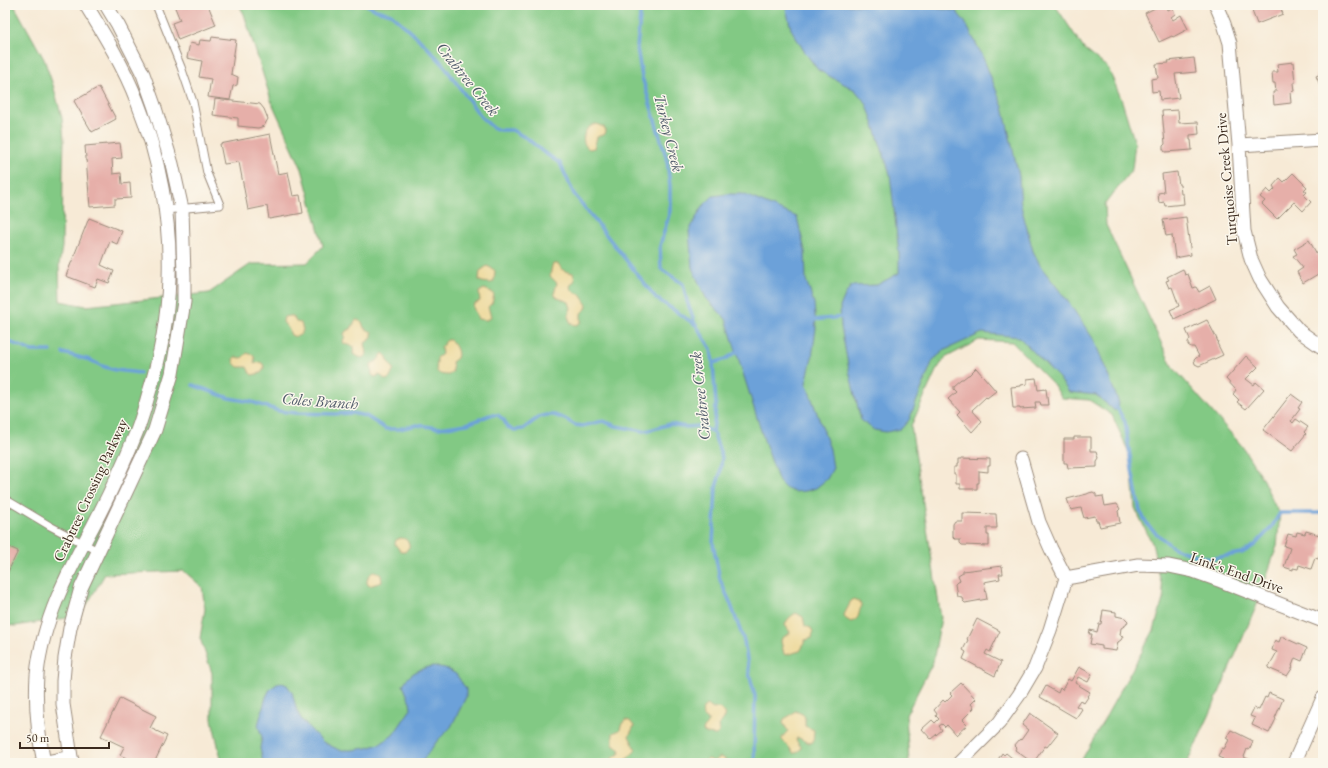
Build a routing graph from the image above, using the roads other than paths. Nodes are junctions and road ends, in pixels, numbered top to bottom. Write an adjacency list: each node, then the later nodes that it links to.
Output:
1 (156, 5): 6 (lane)
2 (1216, 5): 5 (street, Turquoise Creek Drive)
3 (101, 9): 6 (street, Crabtree Crossing Parkway); 7 (street, Crabtree Crossing Parkway)
4 (1323, 140): 5 (street)
5 (1238, 145): 8 (street, Turquoise Creek Drive)
6 (182, 208): 7 (lane); 12 (street, Crabtree Crossing Parkway)
7 (165, 210): 11 (street, Crabtree Crossing Parkway)
8 (1323, 348)
9 (1022, 458): 13 (street)
10 (5, 498): 11 (lane)
11 (83, 543): 12 (lane); 17 (street, Crabtree Crossing Parkway)
12 (98, 551): 16 (street, Crabtree Crossing Parkway)
13 (1066, 578): 14 (street, Link's End Drive); 18 (street)
14 (1323, 621)
15 (1323, 698): 19 (street)
16 (72, 760): 17 (street)
17 (43, 763)
18 (959, 763)
19 (1294, 763)

